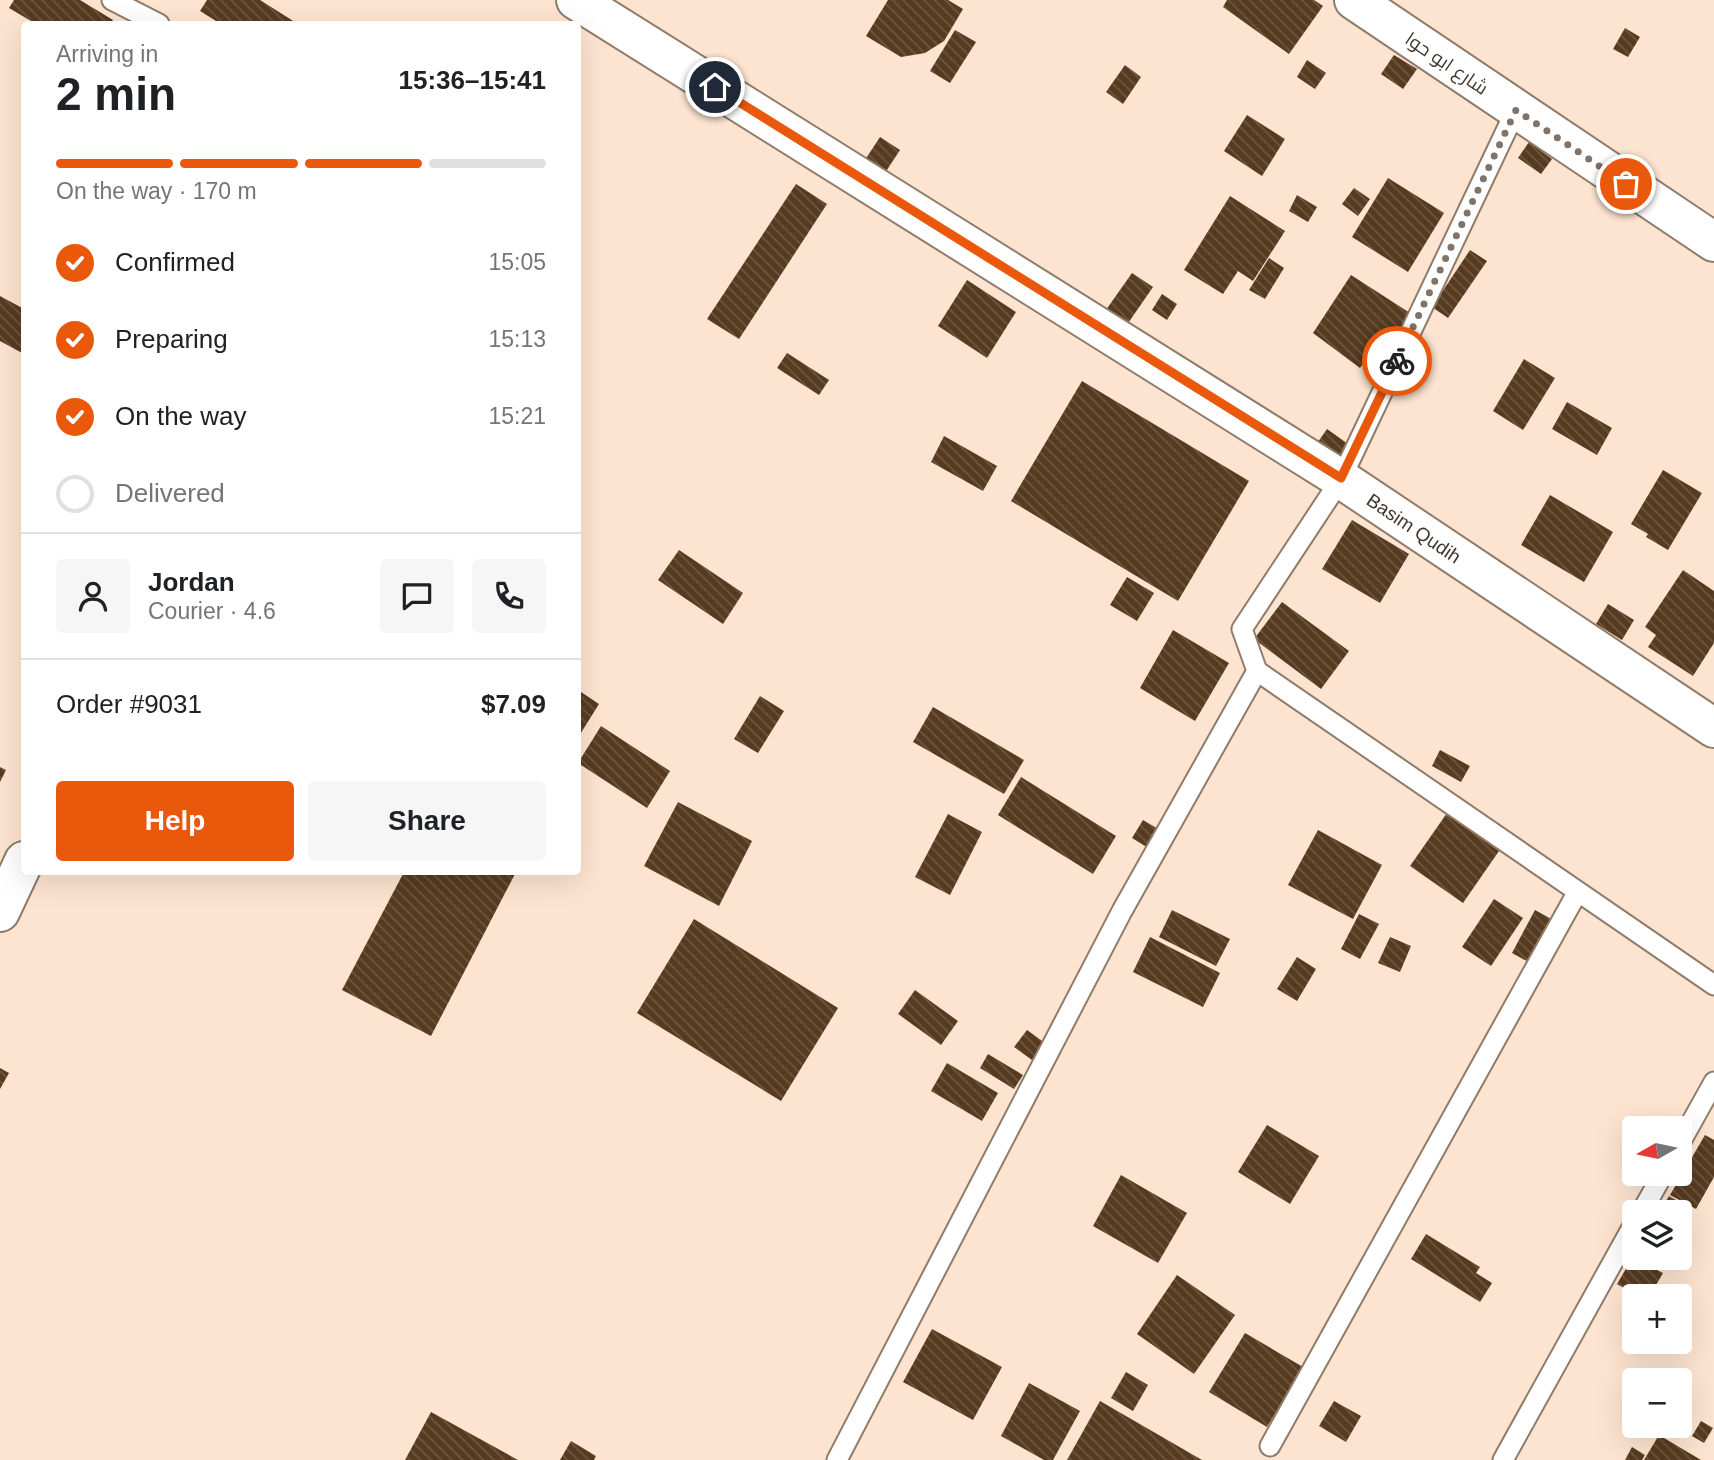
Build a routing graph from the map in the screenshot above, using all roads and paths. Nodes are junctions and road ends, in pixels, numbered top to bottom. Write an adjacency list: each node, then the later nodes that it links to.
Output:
1 (112, 0): 4 (lane)
2 (576, 0): 7 (street, Basim Qudih)
3 (1354, 0): 5 (street, شارع ابو حوا)
4 (153, 21)
5 (1516, 110): 6 (street, شارع ابو حوا); 7 (lane)
6 (1714, 242)
7 (1341, 478): 8 (lane); 9 (street, Basim Qudih)
8 (1257, 671): 11 (lane); 18 (lane)
9 (1714, 728)
10 (14, 865): 12 (street)
11 (1577, 893): 13 (lane); 17 (lane)
12 (0, 912)
13 (1714, 985)
14 (1714, 1082): 15 (lane)
15 (1692, 1121)
16 (1622, 1246): 19 (lane)
17 (1270, 1446)
18 (837, 1460)
19 (1503, 1460)

